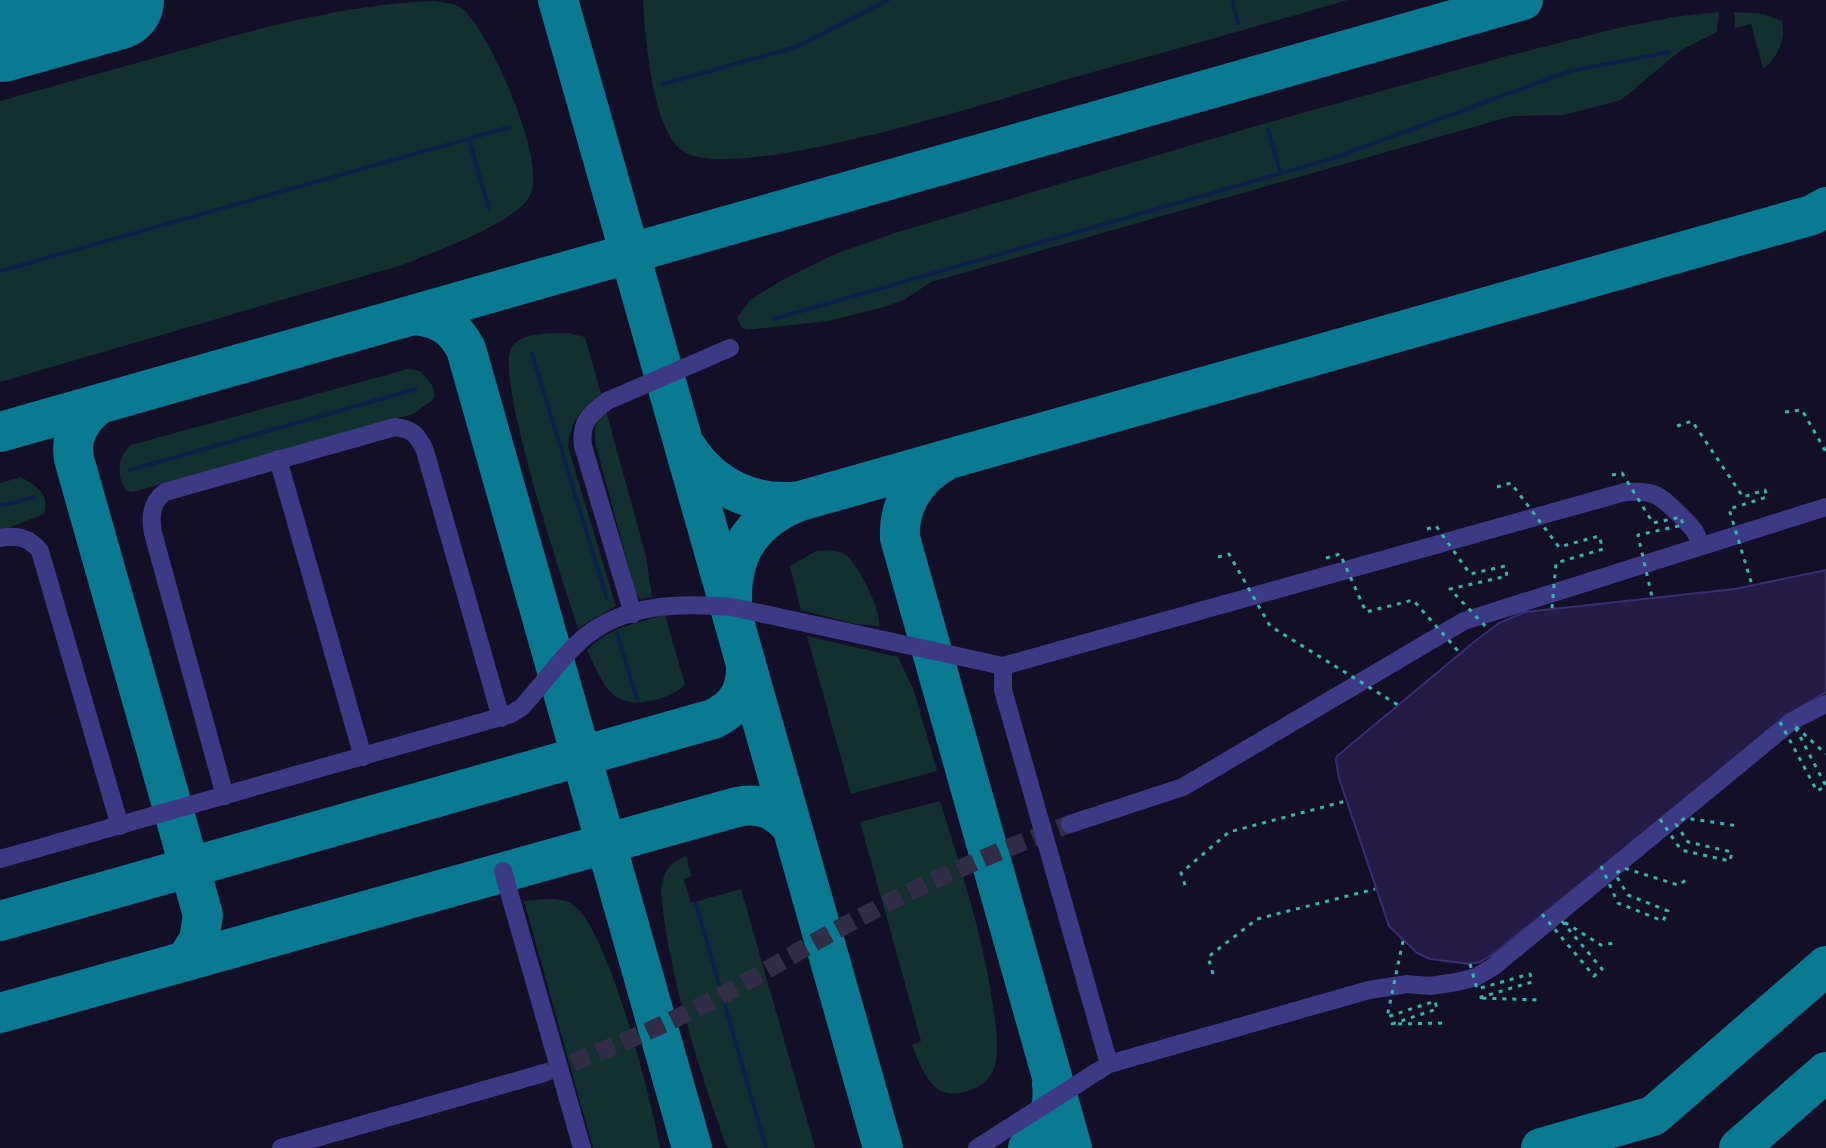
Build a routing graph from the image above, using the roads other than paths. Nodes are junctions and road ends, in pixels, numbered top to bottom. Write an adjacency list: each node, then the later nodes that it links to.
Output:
1 (730, 348): 6 (lane)
2 (278, 459): 9 (lane); 10 (lane); 11 (lane)
3 (1826, 507): 5 (lane)
4 (0, 538): 13 (lane)
5 (1700, 546): 7 (lane); 12 (lane)
6 (633, 614): 7 (lane); 9 (lane)
7 (1003, 666): 16 (lane)
8 (1826, 704): 16 (lane)
9 (501, 718): 10 (lane)
10 (363, 757): 11 (lane)
11 (225, 796): 13 (lane)
12 (1070, 824)
13 (120, 826): 14 (lane)
14 (0, 859)
15 (503, 871): 19 (lane)
16 (1109, 1064): 20 (lane)
17 (544, 1073): 18 (lane)
18 (281, 1148)
19 (582, 1148)
20 (977, 1148)

